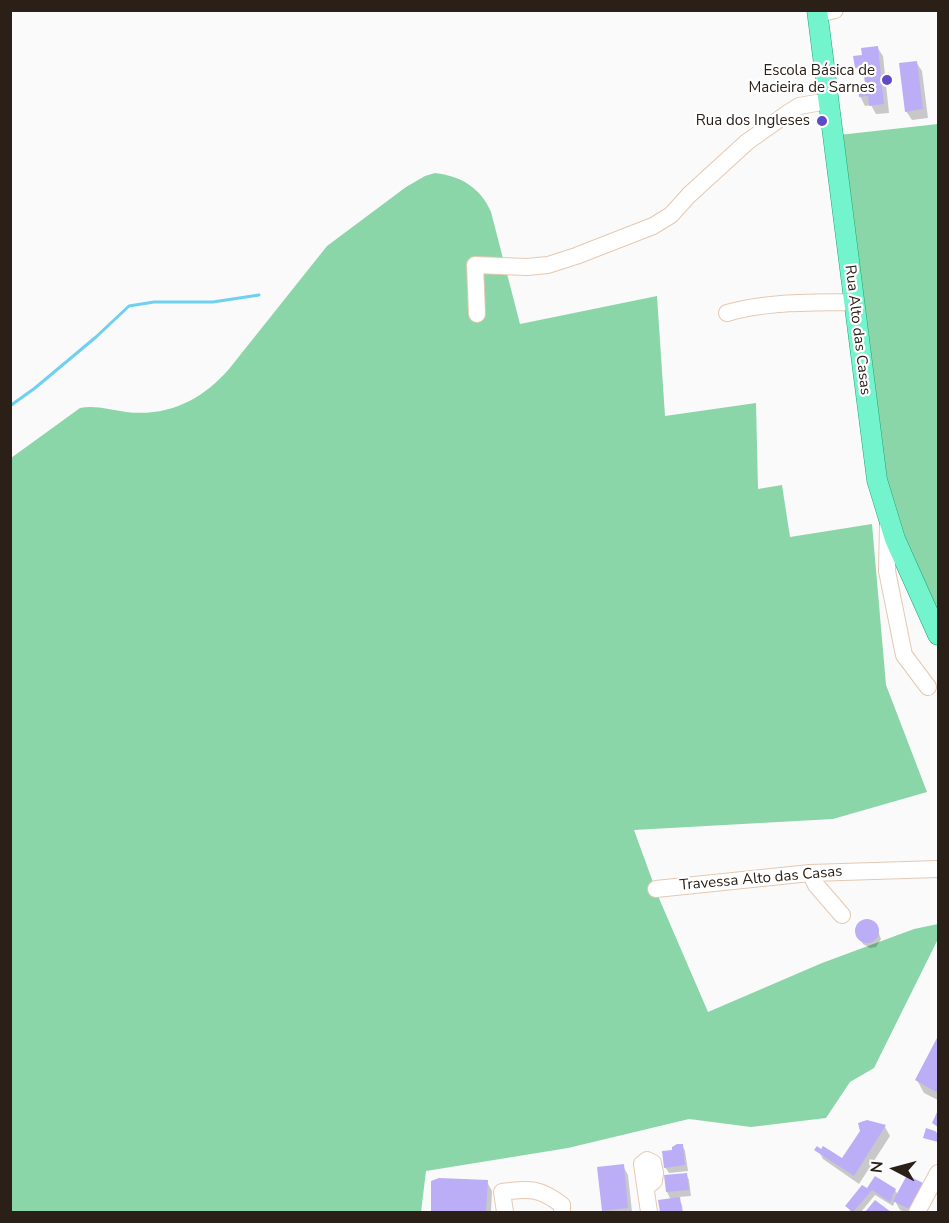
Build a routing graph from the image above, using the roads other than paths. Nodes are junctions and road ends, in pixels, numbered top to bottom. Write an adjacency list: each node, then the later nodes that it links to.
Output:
1 (823, 12): 2 (main road, Rua Alto das Casas)
2 (828, 101): 3 (main road, Rua Alto das Casas); 4 (street)
3 (854, 302): 5 (street); 6 (main road, Rua Alto das Casas)
4 (477, 314)
5 (727, 314)
6 (889, 521): 7 (main road, Rua Alto das Casas); 8 (street)
7 (939, 635)
8 (928, 687)
9 (939, 869): 10 (street, Travessa Alto das Casas)
10 (810, 873): 11 (street, Travessa Alto das Casas); 12 (street)
11 (656, 889)
12 (842, 915)
13 (939, 1173): 18 (street)
14 (646, 1187): 17 (street)
15 (505, 1212): 16 (street)
16 (562, 1212)
17 (649, 1212)
18 (916, 1212)

